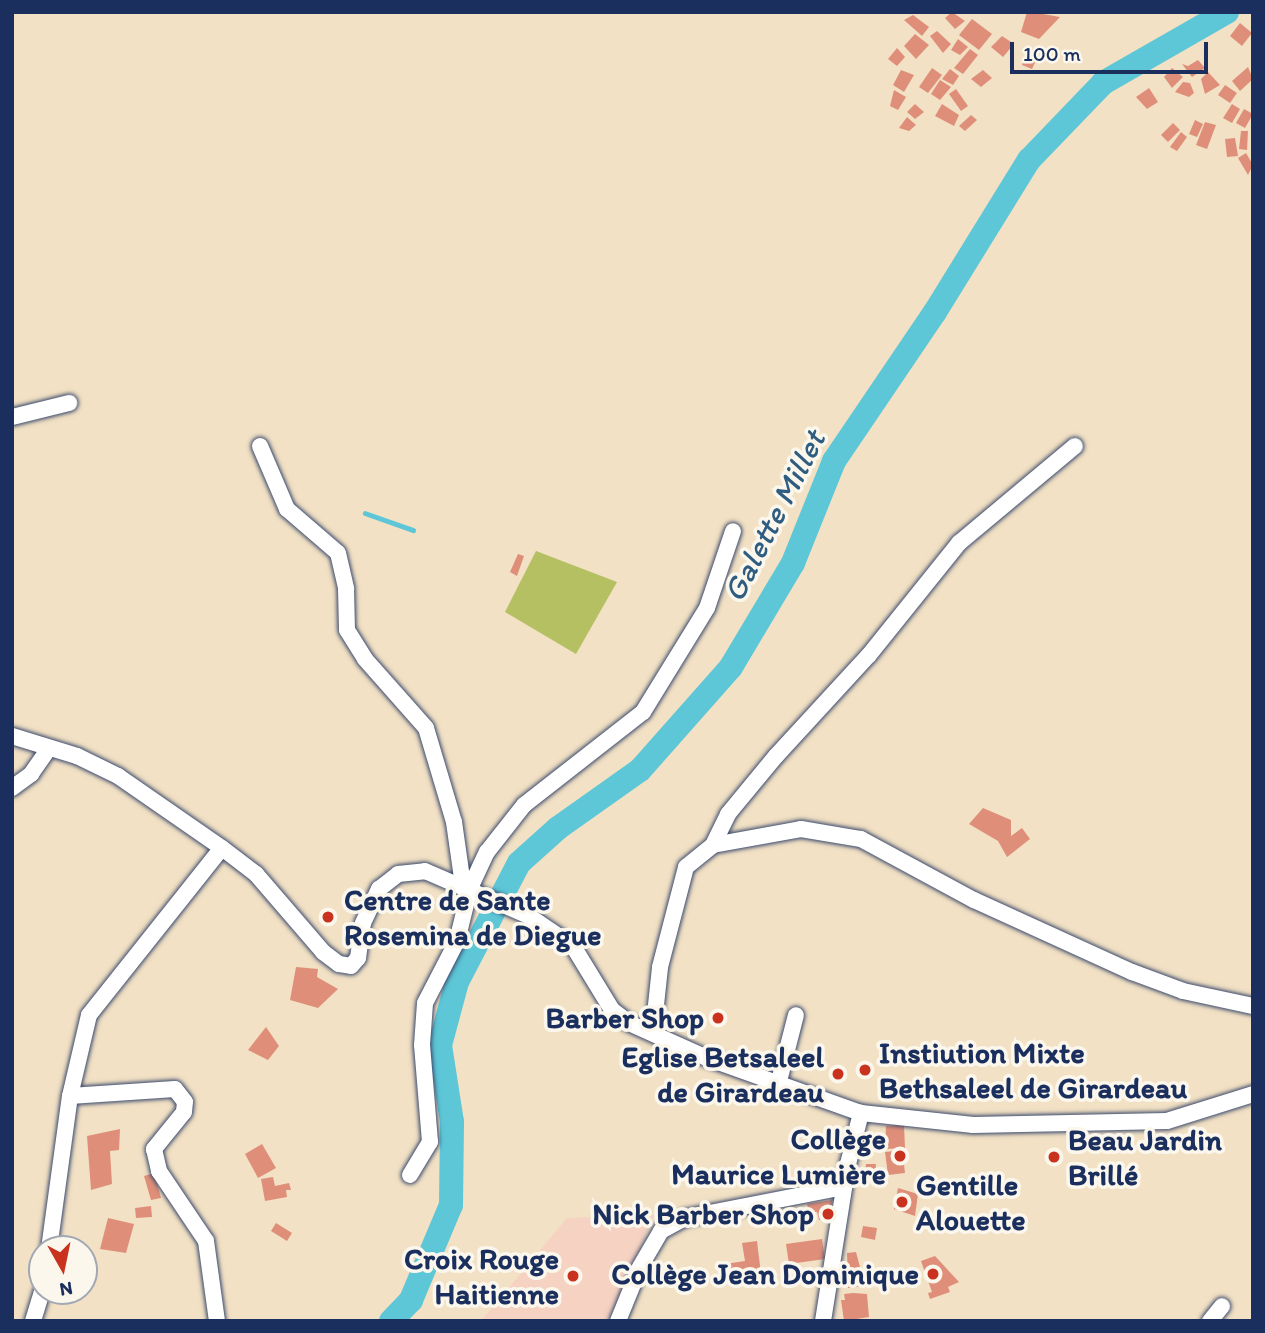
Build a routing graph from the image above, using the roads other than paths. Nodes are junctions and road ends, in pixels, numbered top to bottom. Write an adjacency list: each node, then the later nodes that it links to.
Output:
1 (69, 403): 2 (street)
2 (12, 417)
3 (260, 446): 11 (street)
4 (1075, 446): 9 (street)
5 (733, 531): 11 (street)
6 (12, 736): 7 (street)
7 (48, 750): 8 (street); 10 (street)
8 (12, 788)
9 (713, 845): 12 (street); 14 (street)
10 (222, 848): 11 (street); 17 (street)
11 (472, 888): 14 (street); 19 (street)
12 (1253, 1006)
13 (796, 1015): 15 (street)
14 (653, 1033): 15 (street)
15 (778, 1085): 18 (street)
16 (1253, 1094): 18 (street)
17 (70, 1096): 21 (street); 23 (street)
18 (861, 1113): 20 (street)
19 (410, 1175)
20 (845, 1187): 24 (street); 25 (street)
21 (51, 1235)
22 (1222, 1306): 26 (street)
23 (217, 1321)
24 (618, 1321)
25 (823, 1321)
26 (1210, 1321)

